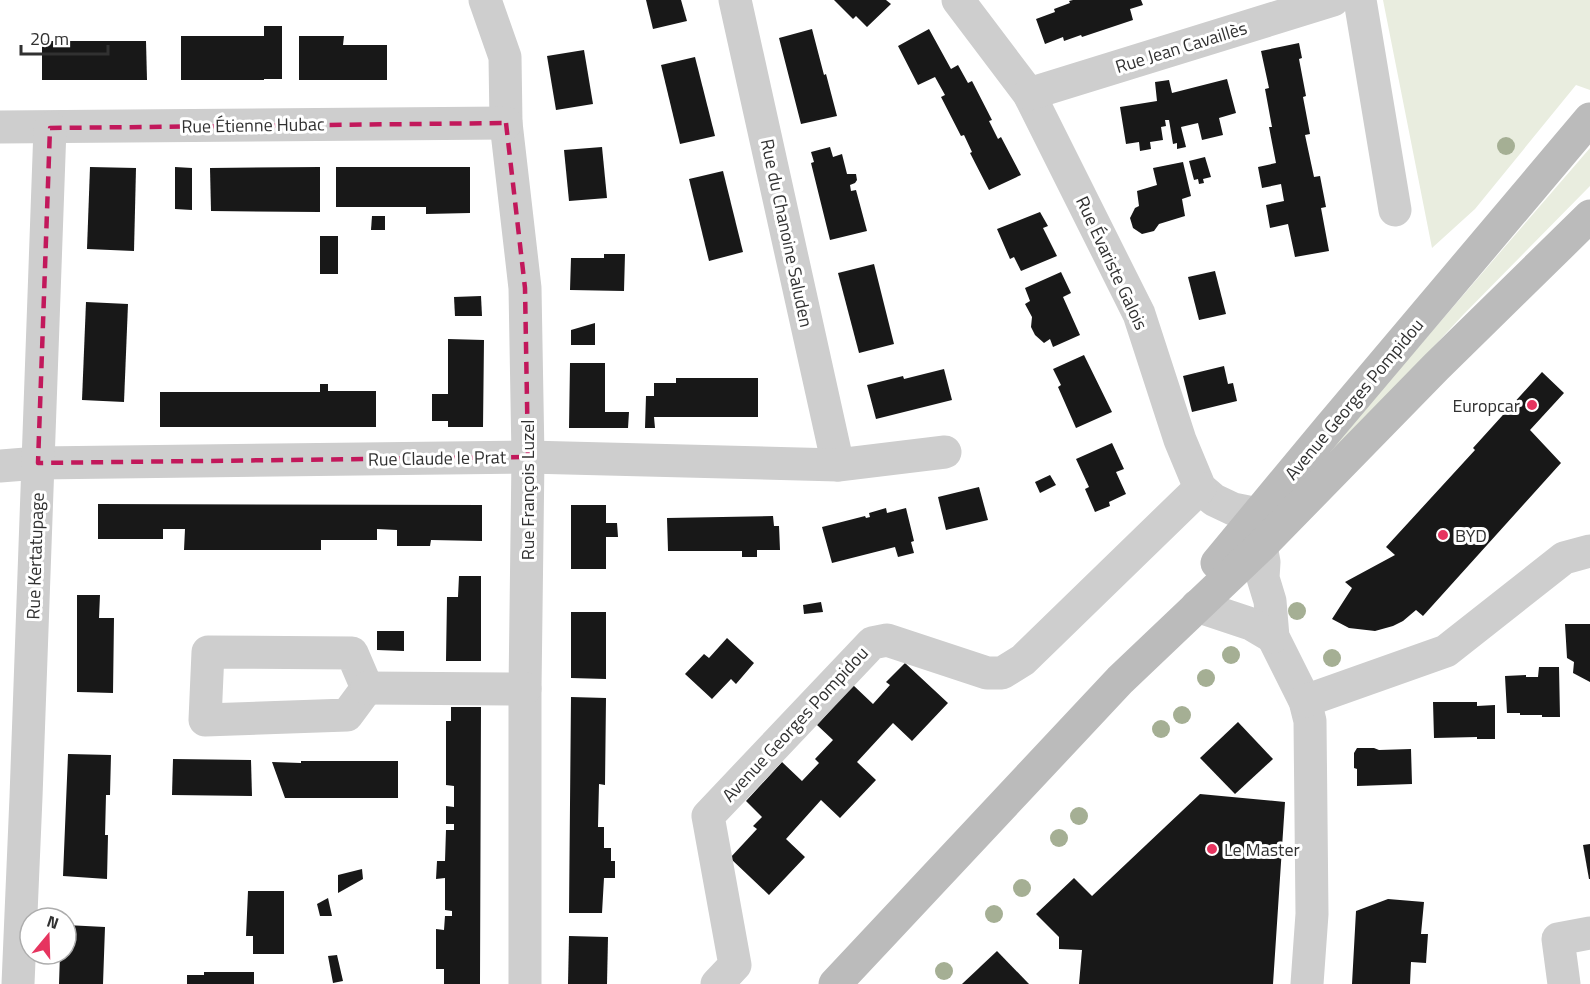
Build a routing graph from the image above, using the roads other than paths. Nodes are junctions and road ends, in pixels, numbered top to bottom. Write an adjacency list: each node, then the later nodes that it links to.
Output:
1 (485, 0): 8 (street, Rue François Luzel)
2 (735, 0): 16 (street, Rue du Chanoine Saluden)
3 (958, 0): 6 (street, Rue Évariste Galois)
4 (1333, 0): 6 (street, Rue Jean Cavaillès)
5 (1359, 0): 11 (street)
6 (1029, 94): 18 (street, Rue Évariste Galois)
7 (1590, 119): 19 (main road, Avenue Georges Pompidou)
8 (506, 123): 10 (street, Rue Étienne Hubac); 14 (street, Rue François Luzel)
9 (0, 127): 10 (street, Rue Étienne Hubac)
10 (50, 128): 15 (street, Rue Kertatupage)
11 (1395, 210)
12 (1590, 216): 20 (main road, Avenue Georges Pompidou)
13 (945, 452): 16 (street, Rue Claude le Prat)
14 (528, 457): 15 (street, Rue Claude le Prat); 16 (street, Rue Claude le Prat); 26 (street, Rue François Luzel)
15 (38, 464): 17 (street, Rue Claude le Prat); 28 (street, Rue Kertatupage)
16 (838, 465)
17 (0, 466)
18 (1200, 488): 19 (street); 32 (street, Avenue Georges Pompidou)
19 (1258, 514): 24 (main road, Avenue Georges Pompidou)
20 (1261, 546): 22 (main road, Avenue Georges Pompidou); 23 (street)
21 (1590, 551): 27 (street)
22 (1197, 606): 23 (street); 24 (main road, Avenue Georges Pompidou)
23 (1273, 637): 27 (street)
24 (1120, 680): 33 (main road, Avenue Georges Pompidou)
25 (367, 688): 25 (street); 26 (street)
26 (525, 689): 31 (street, Rue François Luzel)
27 (1305, 701): 34 (street)
28 (13, 798): 30 (street, Rue Kertatupage)
29 (1590, 933): 35 (street)
30 (18, 984)
31 (525, 984)
32 (717, 984)
33 (835, 984)
34 (1307, 984)
35 (1564, 984)

